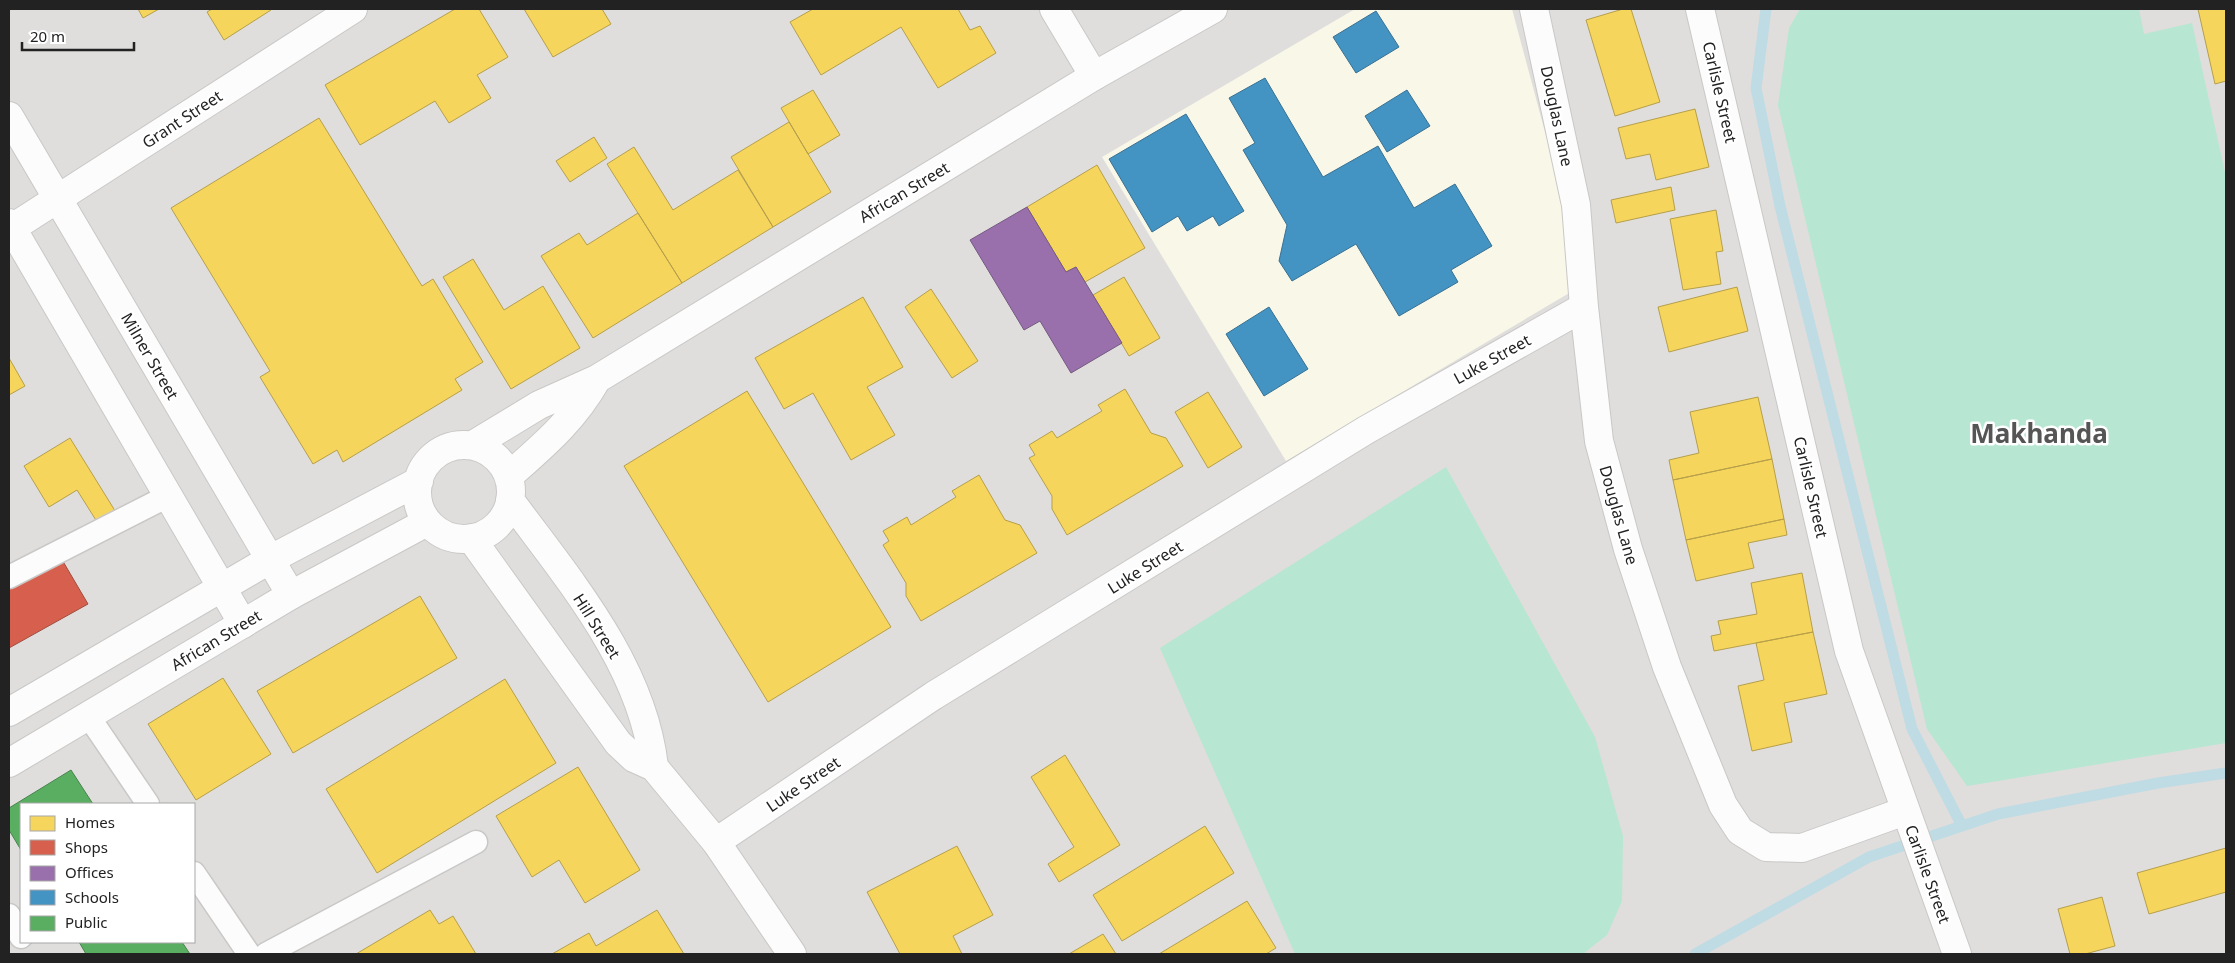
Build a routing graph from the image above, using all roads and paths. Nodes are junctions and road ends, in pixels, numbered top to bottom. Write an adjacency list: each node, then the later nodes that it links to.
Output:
1 (353, 9): 8 (street, Grant Street)
2 (1054, 9): 6 (street)
3 (1213, 9): 6 (street, African Street)
4 (1534, 9): 10 (street, Douglas Lane)
5 (1700, 9): 28 (street, Carlisle Street)
6 (1094, 76): 11 (street, African Street)
7 (9, 116): 8 (street, Milner Street)
8 (58, 199): 9 (street, Grant Street); 18 (street, Milner Street)
9 (10, 226): 15 (street)
10 (1584, 307): 28 (street, Douglas Lane); 30 (street, Luke Street)
11 (597, 379): 12 (street, African Street); 14 (street, African Street)
12 (473, 445): 13 (street); 14 (street)
13 (418, 481): 16 (street); 18 (street)
14 (509, 488): 17 (street); 26 (street, Hill Street)
15 (168, 496): 19 (lane); 20 (street)
16 (427, 522): 17 (street); 21 (street, African Street)
17 (471, 538): 26 (street)
18 (269, 560): 20 (street); 21 (street, Milner Street)
19 (9, 577)
20 (221, 589): 22 (street); 23 (street)
21 (291, 595): 22 (street, African Street)
22 (243, 624): 24 (street, African Street)
23 (9, 712)
24 (89, 717): 25 (street, African Street); 27 (lane)
25 (9, 763)
26 (654, 767): 30 (street)
27 (147, 803)
28 (1908, 818): 39 (street, Carlisle Street)
29 (476, 842): 37 (lane)
30 (716, 842): 38 (street)
31 (195, 874): 36 (lane)
32 (9, 916): 33 (lane)
33 (20, 935)
34 (25, 943): 35 (lane)
35 (31, 954)
36 (249, 954)
37 (266, 954)
38 (792, 954)
39 (1957, 954)

